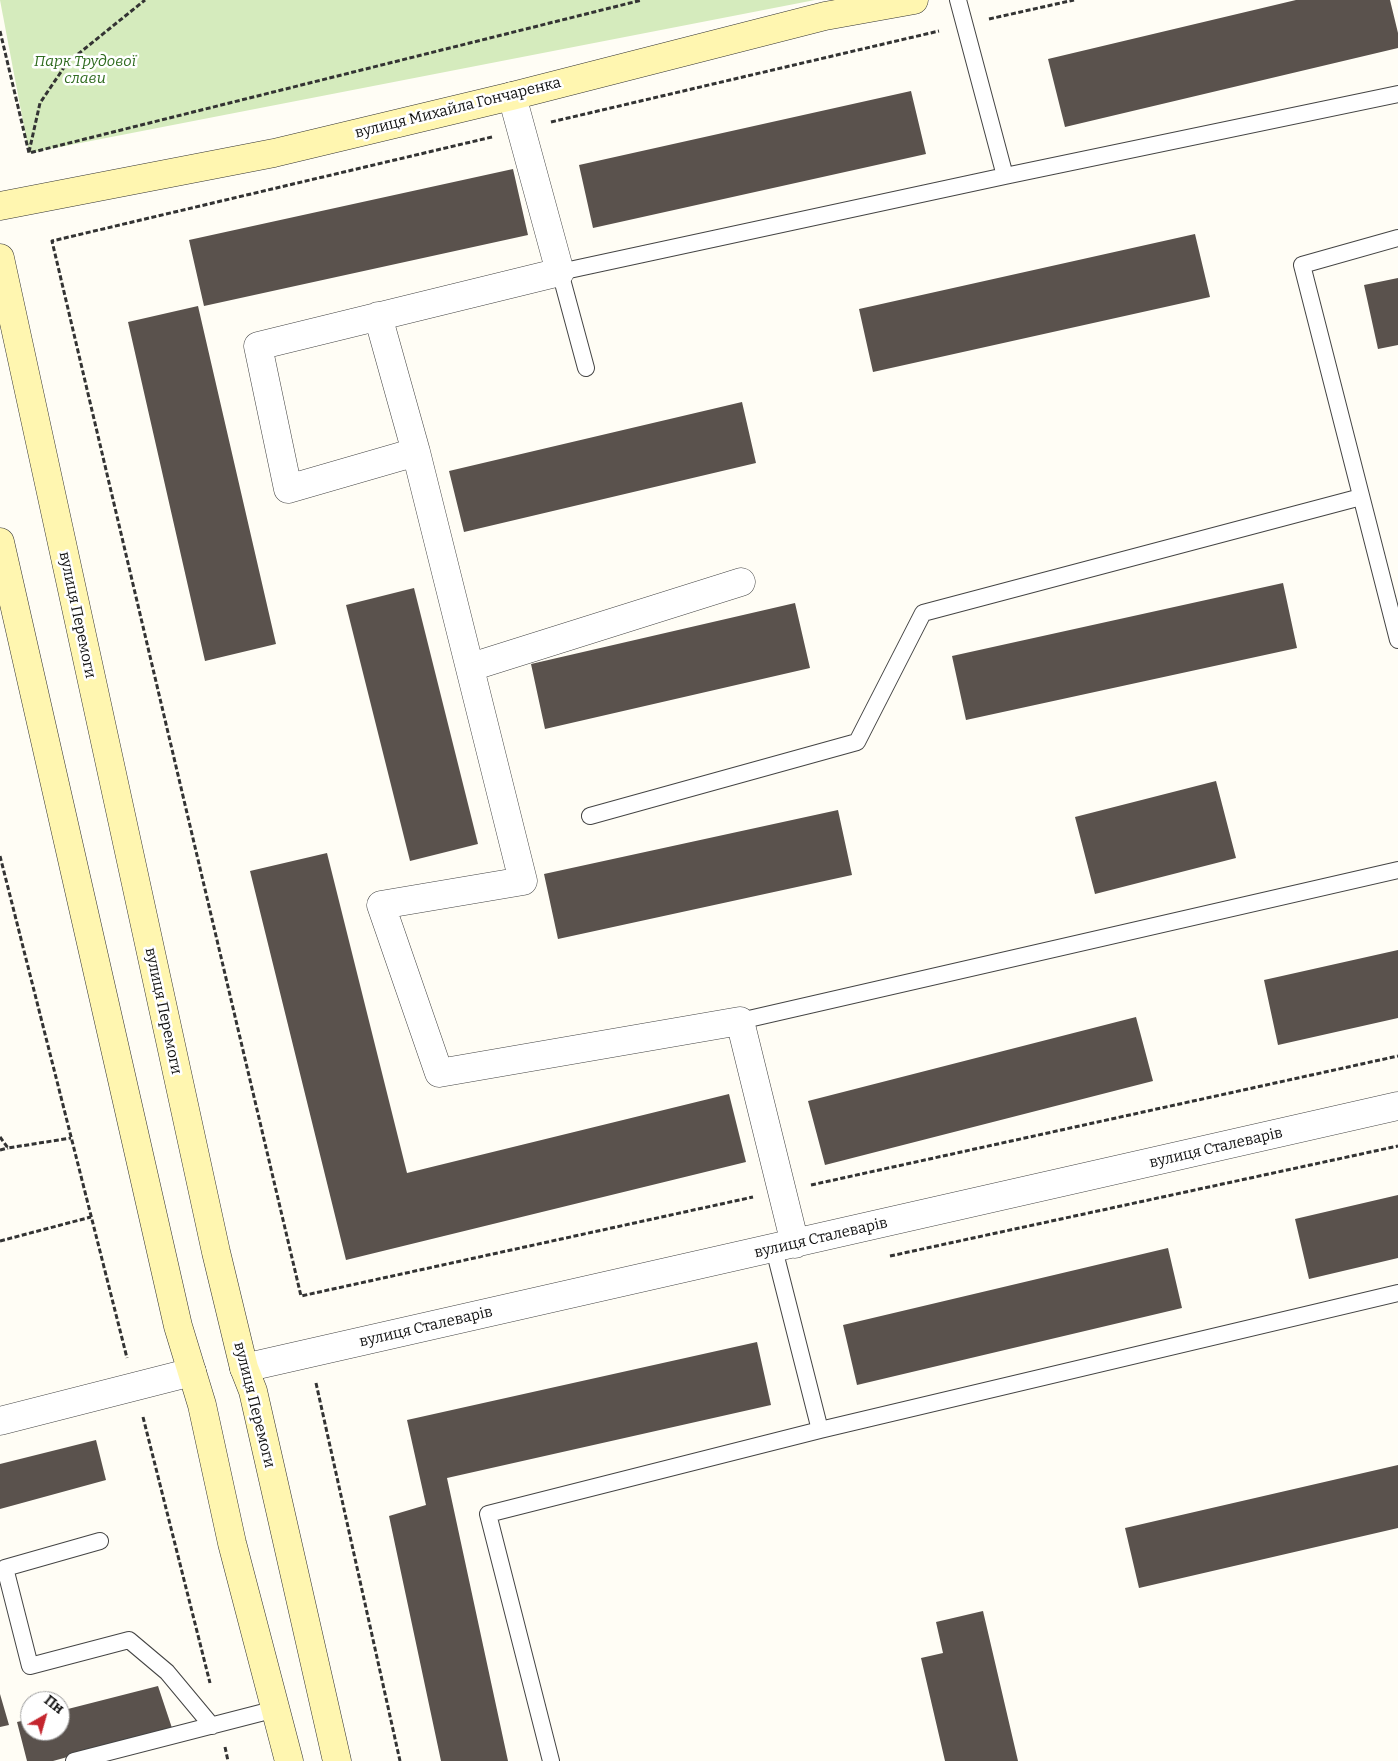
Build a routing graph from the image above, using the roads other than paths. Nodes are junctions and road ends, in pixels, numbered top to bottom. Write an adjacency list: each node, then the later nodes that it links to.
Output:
1 (914, 0): 3 (main road, вулиця Михайла Гончаренка)
2 (958, 0): 6 (lane)
3 (832, 8): 5 (main road, вулиця Михайла Гончаренка)
4 (1398, 94): 6 (lane)
5 (512, 96): 7 (main road, вулиця Михайла Гончаренка); 10 (street)
6 (1005, 176): 10 (lane)
7 (0, 206)
8 (1398, 238): 14 (lane)
9 (0, 258): 25 (main road, вулиця Перемоги)
10 (560, 272): 11 (street); 12 (lane)
11 (378, 316): 13 (street); 13 (street)
12 (586, 368)
13 (416, 452): 18 (street)
14 (1361, 497): 17 (lane); 19 (lane)
15 (0, 542): 26 (main road)
16 (741, 582): 18 (street)
17 (1398, 640)
18 (471, 666): 21 (street)
19 (590, 816)
20 (1398, 870): 21 (lane)
21 (740, 1021): 23 (street)
22 (1398, 1106): 23 (street, вулиця Сталеварів)
23 (784, 1247): 25 (street, вулиця Сталеварів); 28 (lane)
24 (1398, 1293): 28 (lane)
25 (244, 1368): 34 (main road, вулиця Перемоги)
26 (192, 1372): 27 (street); 30 (main road)
27 (0, 1421)
28 (820, 1430): 35 (lane)
29 (100, 1541): 31 (lane)
30 (276, 1709): 31 (lane); 33 (main road)
31 (216, 1725): 32 (lane)
32 (74, 1761)
33 (289, 1761)
34 (338, 1761)
35 (551, 1761)

